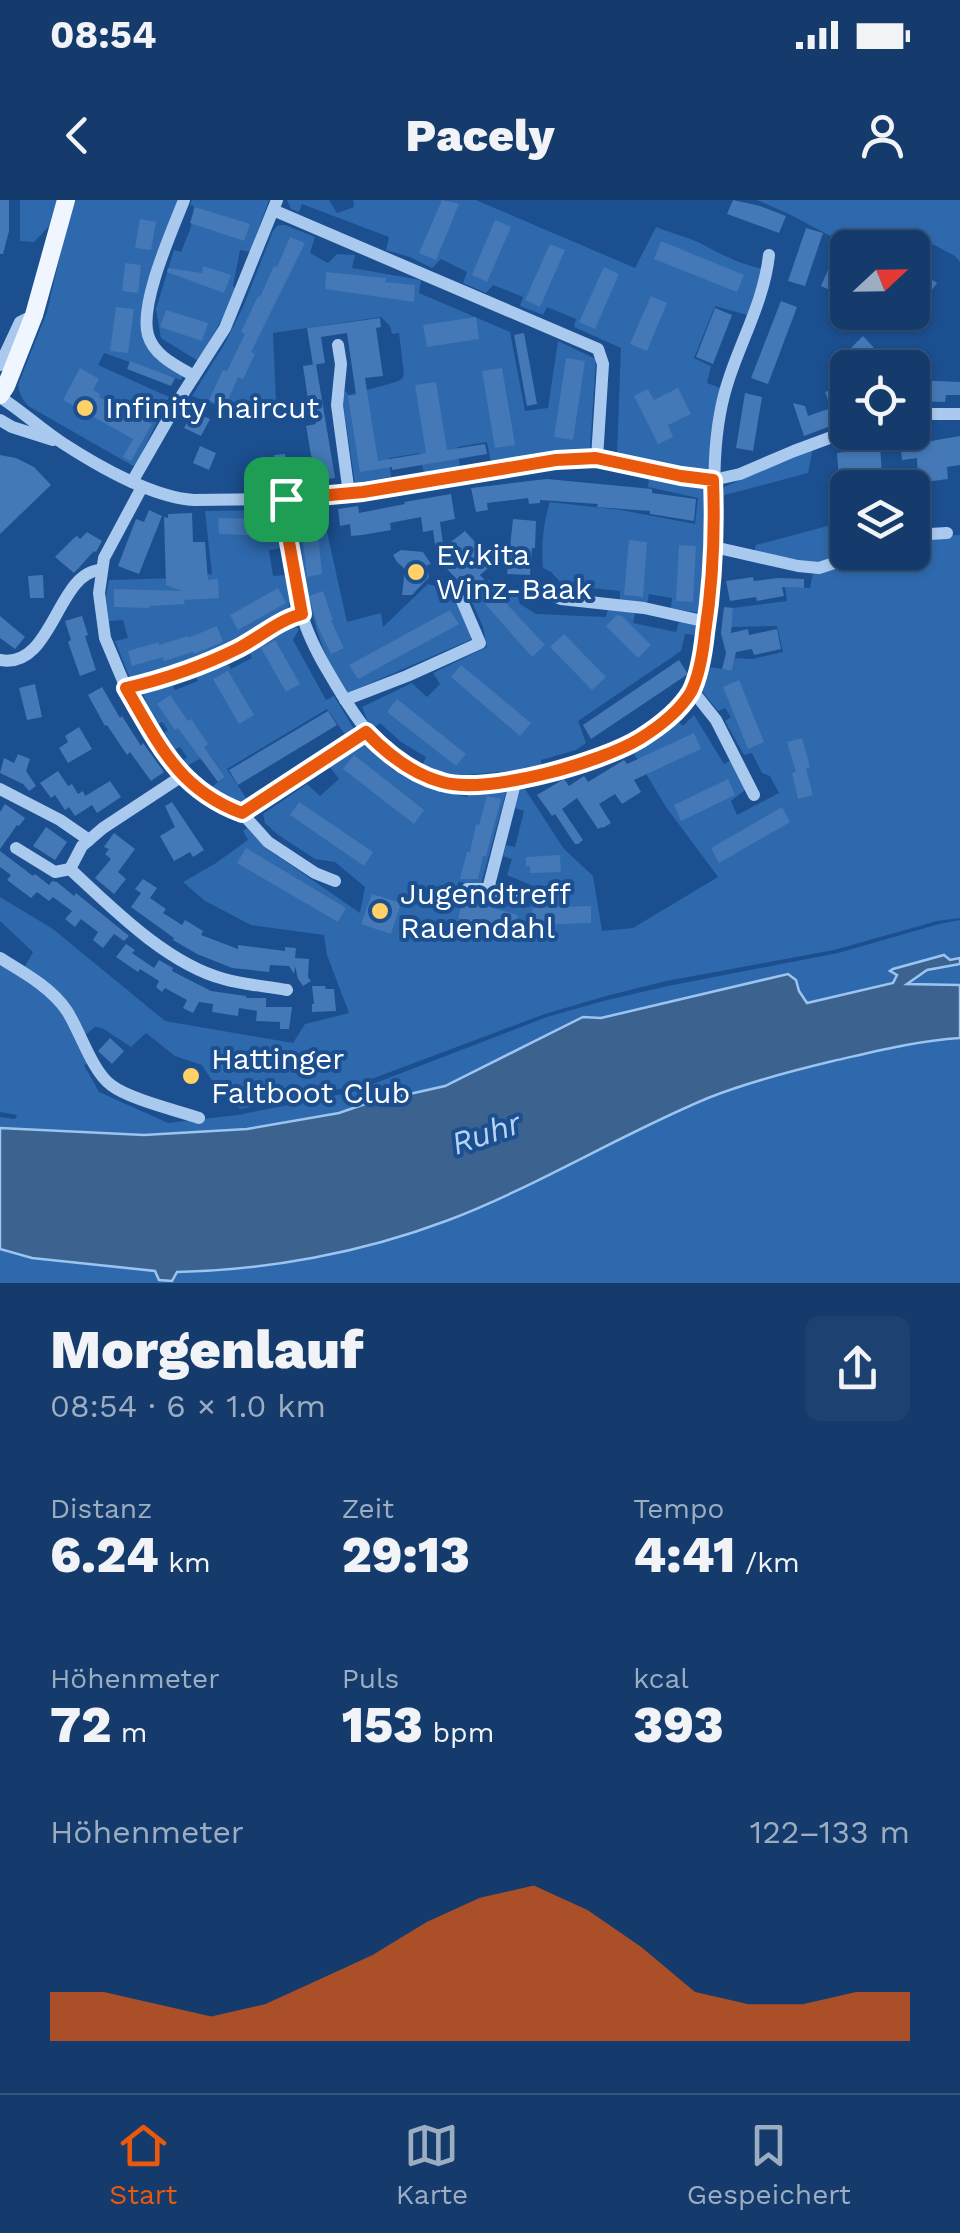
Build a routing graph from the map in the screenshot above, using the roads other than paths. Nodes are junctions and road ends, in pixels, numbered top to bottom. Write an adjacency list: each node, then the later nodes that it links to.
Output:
1 (66, 200): 5 (main road)
2 (184, 200): 8 (street)
3 (275, 205): 8 (street); 15 (street)
4 (769, 255): 16 (street)
5 (34, 315): 7 (street); 9 (main road)
6 (338, 345): 18 (street)
7 (0, 365)
8 (194, 376): 17 (street)
9 (0, 396): 14 (street)
10 (930, 414): 11 (street)
11 (960, 414)
12 (4, 425): 14 (street)
13 (830, 438): 16 (street)
14 (60, 442): 17 (street)
15 (596, 458): 16 (street); 18 (street)
16 (713, 480): 22 (street)
17 (137, 485): 19 (street); 24 (street)
18 (349, 494): 19 (street)
19 (286, 499): 27 (street)
20 (947, 533): 21 (street)
21 (930, 534)
22 (714, 547): 23 (street); 28 (street)
23 (830, 564)
24 (102, 570): 29 (street); 30 (street)
25 (541, 591): 28 (street)
26 (462, 601): 32 (street)
27 (302, 614): 30 (street); 32 (street)
28 (707, 622): 31 (street)
29 (0, 660)
30 (126, 688): 34 (street)
31 (692, 690): 35 (street); 37 (street)
32 (344, 700): 33 (street)
33 (366, 732): 35 (street); 38 (street)
34 (182, 776): 38 (street); 39 (street)
35 (516, 780): 44 (street)
36 (0, 789): 39 (street)
37 (754, 795)
38 (242, 813): 42 (street)
39 (88, 840): 41 (street)
40 (16, 848): 41 (street)
41 (70, 868): 47 (street)
42 (335, 881)
43 (467, 889): 44 (street)
44 (488, 889): 45 (street)
45 (520, 896)
46 (0, 958): 48 (street)
47 (287, 990)
48 (199, 1118)

